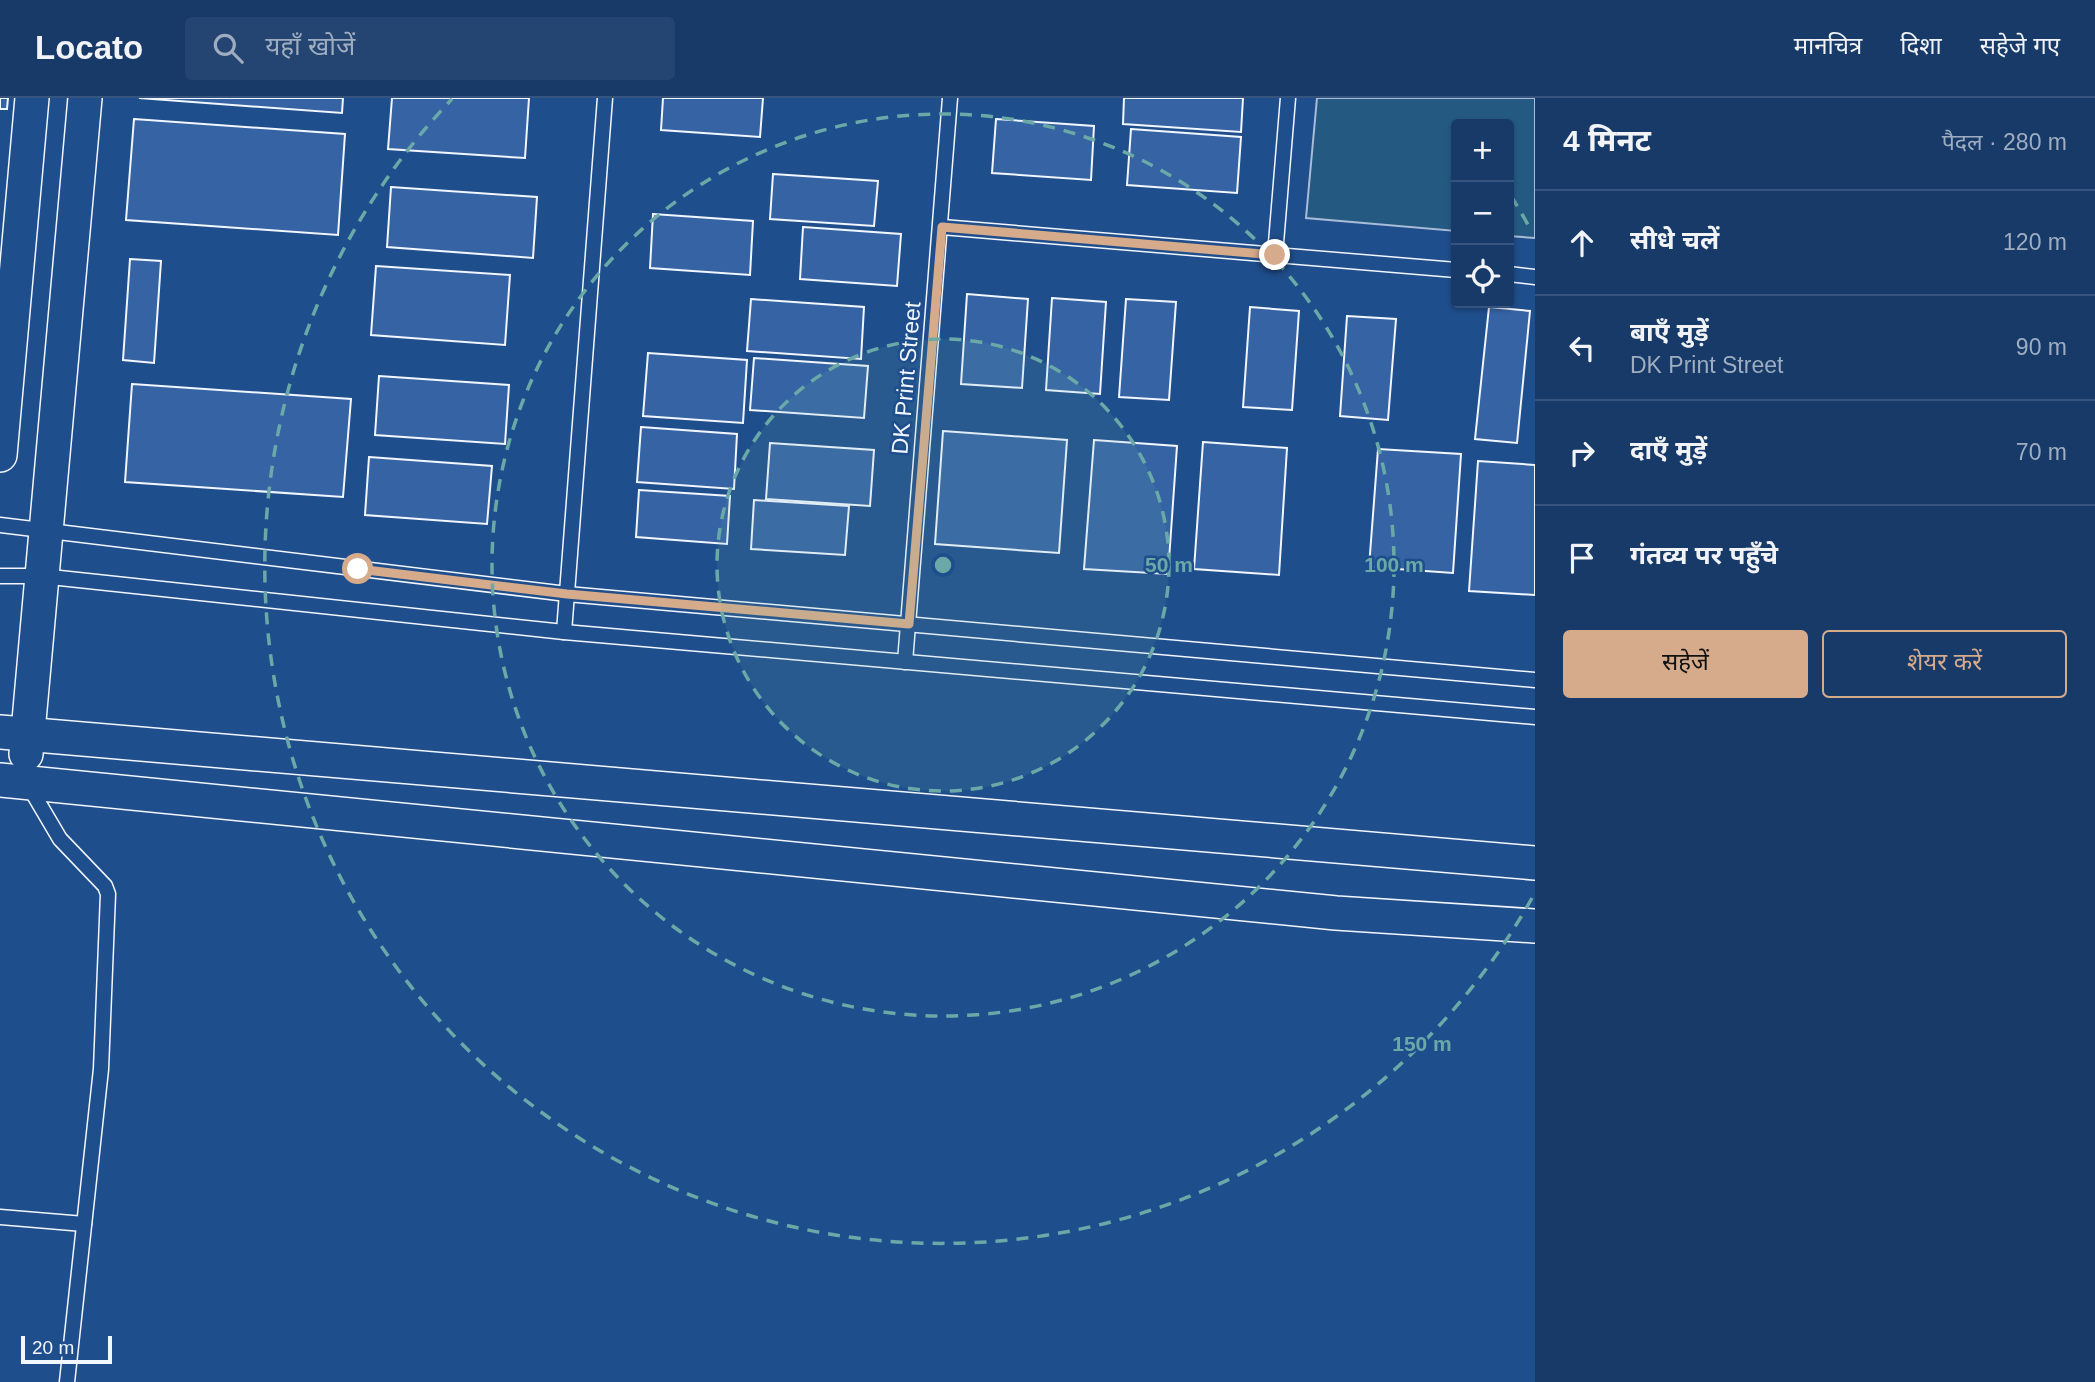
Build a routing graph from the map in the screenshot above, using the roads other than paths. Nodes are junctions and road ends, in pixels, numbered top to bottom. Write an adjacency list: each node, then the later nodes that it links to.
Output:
1 (32, 98): 11 (street)
2 (85, 98): 13 (street)
3 (605, 98): 16 (lane)
4 (950, 98): 6 (lane, DK Print Street)
5 (1288, 98): 7 (lane)
6 (942, 227): 7 (lane); 17 (lane, DK Print Street)
7 (1275, 255): 8 (lane)
8 (1451, 270)
9 (1514, 275): 10 (lane)
10 (1535, 277)
11 (0, 455)
12 (0, 525): 13 (lane)
13 (47, 531): 15 (street); 16 (lane)
14 (0, 576): 15 (lane)
15 (41, 576): 18 (lane); 22 (street)
16 (567, 594): 17 (lane); 18 (lane)
17 (909, 624): 19 (lane, DK Print Street); 20 (lane)
18 (564, 632): 19 (lane)
19 (905, 662): 21 (lane)
20 (1535, 680)
21 (1535, 717)
22 (13, 733): 23 (street); 24 (street)
23 (13, 781): 25 (street); 27 (lane)
24 (1535, 863)
25 (1535, 926)
26 (0, 1217): 27 (lane)
27 (84, 1224): 28 (lane)
28 (67, 1382)

